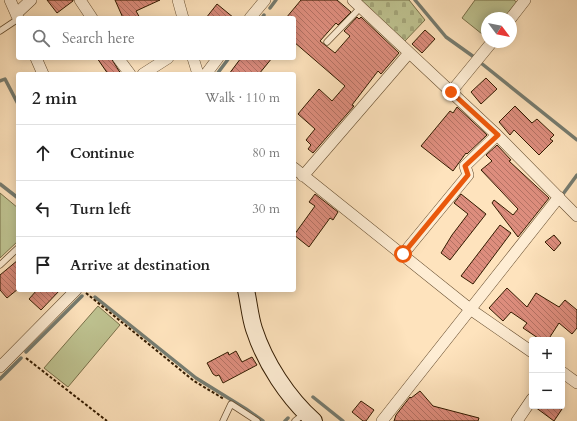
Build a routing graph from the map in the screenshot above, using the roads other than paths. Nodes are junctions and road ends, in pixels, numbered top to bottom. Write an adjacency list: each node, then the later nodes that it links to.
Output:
1 (10, 0): 9 (street)
2 (31, 0): 10 (street)
3 (80, 0): 11 (street)
4 (178, 0): 12 (street)
5 (265, 0): 13 (street)
6 (526, 0): 8 (street)
7 (357, 4): 16 (lane); 18 (street)
8 (516, 12)
9 (17, 16)
10 (18, 16)
11 (91, 16)
12 (182, 16)
13 (252, 16)
14 (16, 18): 15 (lane)
15 (0, 31)
16 (327, 42)
17 (487, 48): 29 (street)
18 (409, 53): 29 (street); 32 (street)
19 (37, 60): 24 (street)
20 (120, 60): 25 (street)
21 (165, 60): 26 (street)
22 (194, 60): 27 (street)
23 (216, 60): 28 (street)
24 (42, 72)
25 (128, 72)
26 (146, 72)
27 (197, 72)
28 (208, 72)
29 (451, 92): 30 (street)
30 (498, 135): 33 (street); 36 (street)
31 (296, 170): 32 (street)
32 (304, 176): 36 (street)
33 (559, 197): 34 (street); 40 (street)
34 (577, 216)
35 (16, 250): 37 (lane)
36 (403, 254): 40 (street)
37 (0, 265)
38 (74, 292): 42 (street)
39 (246, 292): 46 (street)
40 (470, 308): 41 (street); 49 (street)
41 (529, 350)
42 (0, 367)
43 (563, 373): 44 (street)
44 (577, 383)
45 (529, 403): 50 (street)
46 (305, 418)
47 (223, 421): 48 (lane)
48 (257, 421)
49 (382, 421)
50 (517, 421)

